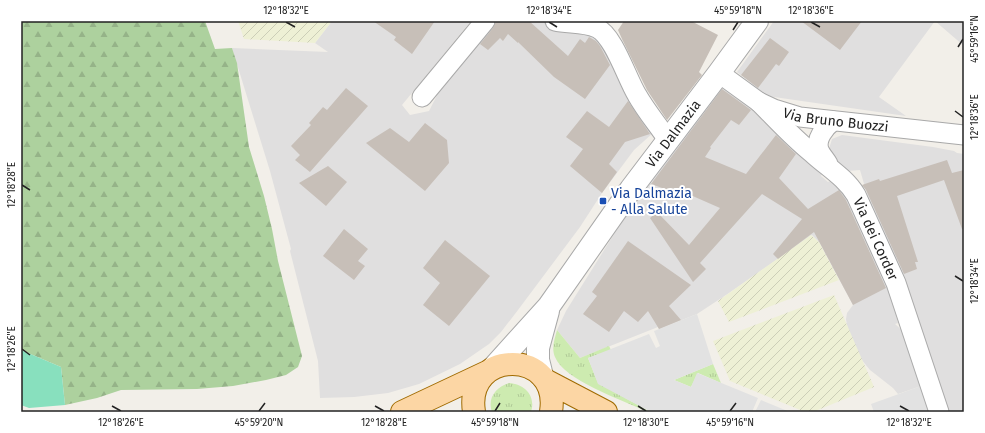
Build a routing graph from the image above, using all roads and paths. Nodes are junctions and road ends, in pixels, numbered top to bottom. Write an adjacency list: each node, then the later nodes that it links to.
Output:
1 (485, 21): 5 (street)
2 (554, 21): 9 (street)
3 (746, 26): 4 (street, Via Dalmazia)
4 (719, 73): 6 (street, Via Bruno Buozzi); 9 (street, Via Dalmazia)
5 (422, 97)
6 (758, 102): 7 (street, Via Bruno Buozzi); 10 (street, Via dei Corder)
7 (833, 121): 8 (street, Via Bruno Buozzi); 10 (street)
8 (964, 135)
9 (668, 140): 11 (street, Via Dalmazia)
10 (831, 168): 18 (street, Via dei Corder)
11 (549, 306): 12 (street, Via Dalmazia); 13 (street, Via Dalmazia)
12 (491, 370): 13 (main road); 14 (main road, Via Dalmazia); 15 (main road)
13 (543, 378): 16 (main road); 17 (main road)
14 (402, 412)
15 (474, 412)
16 (551, 412)
17 (606, 412)
18 (939, 412)

